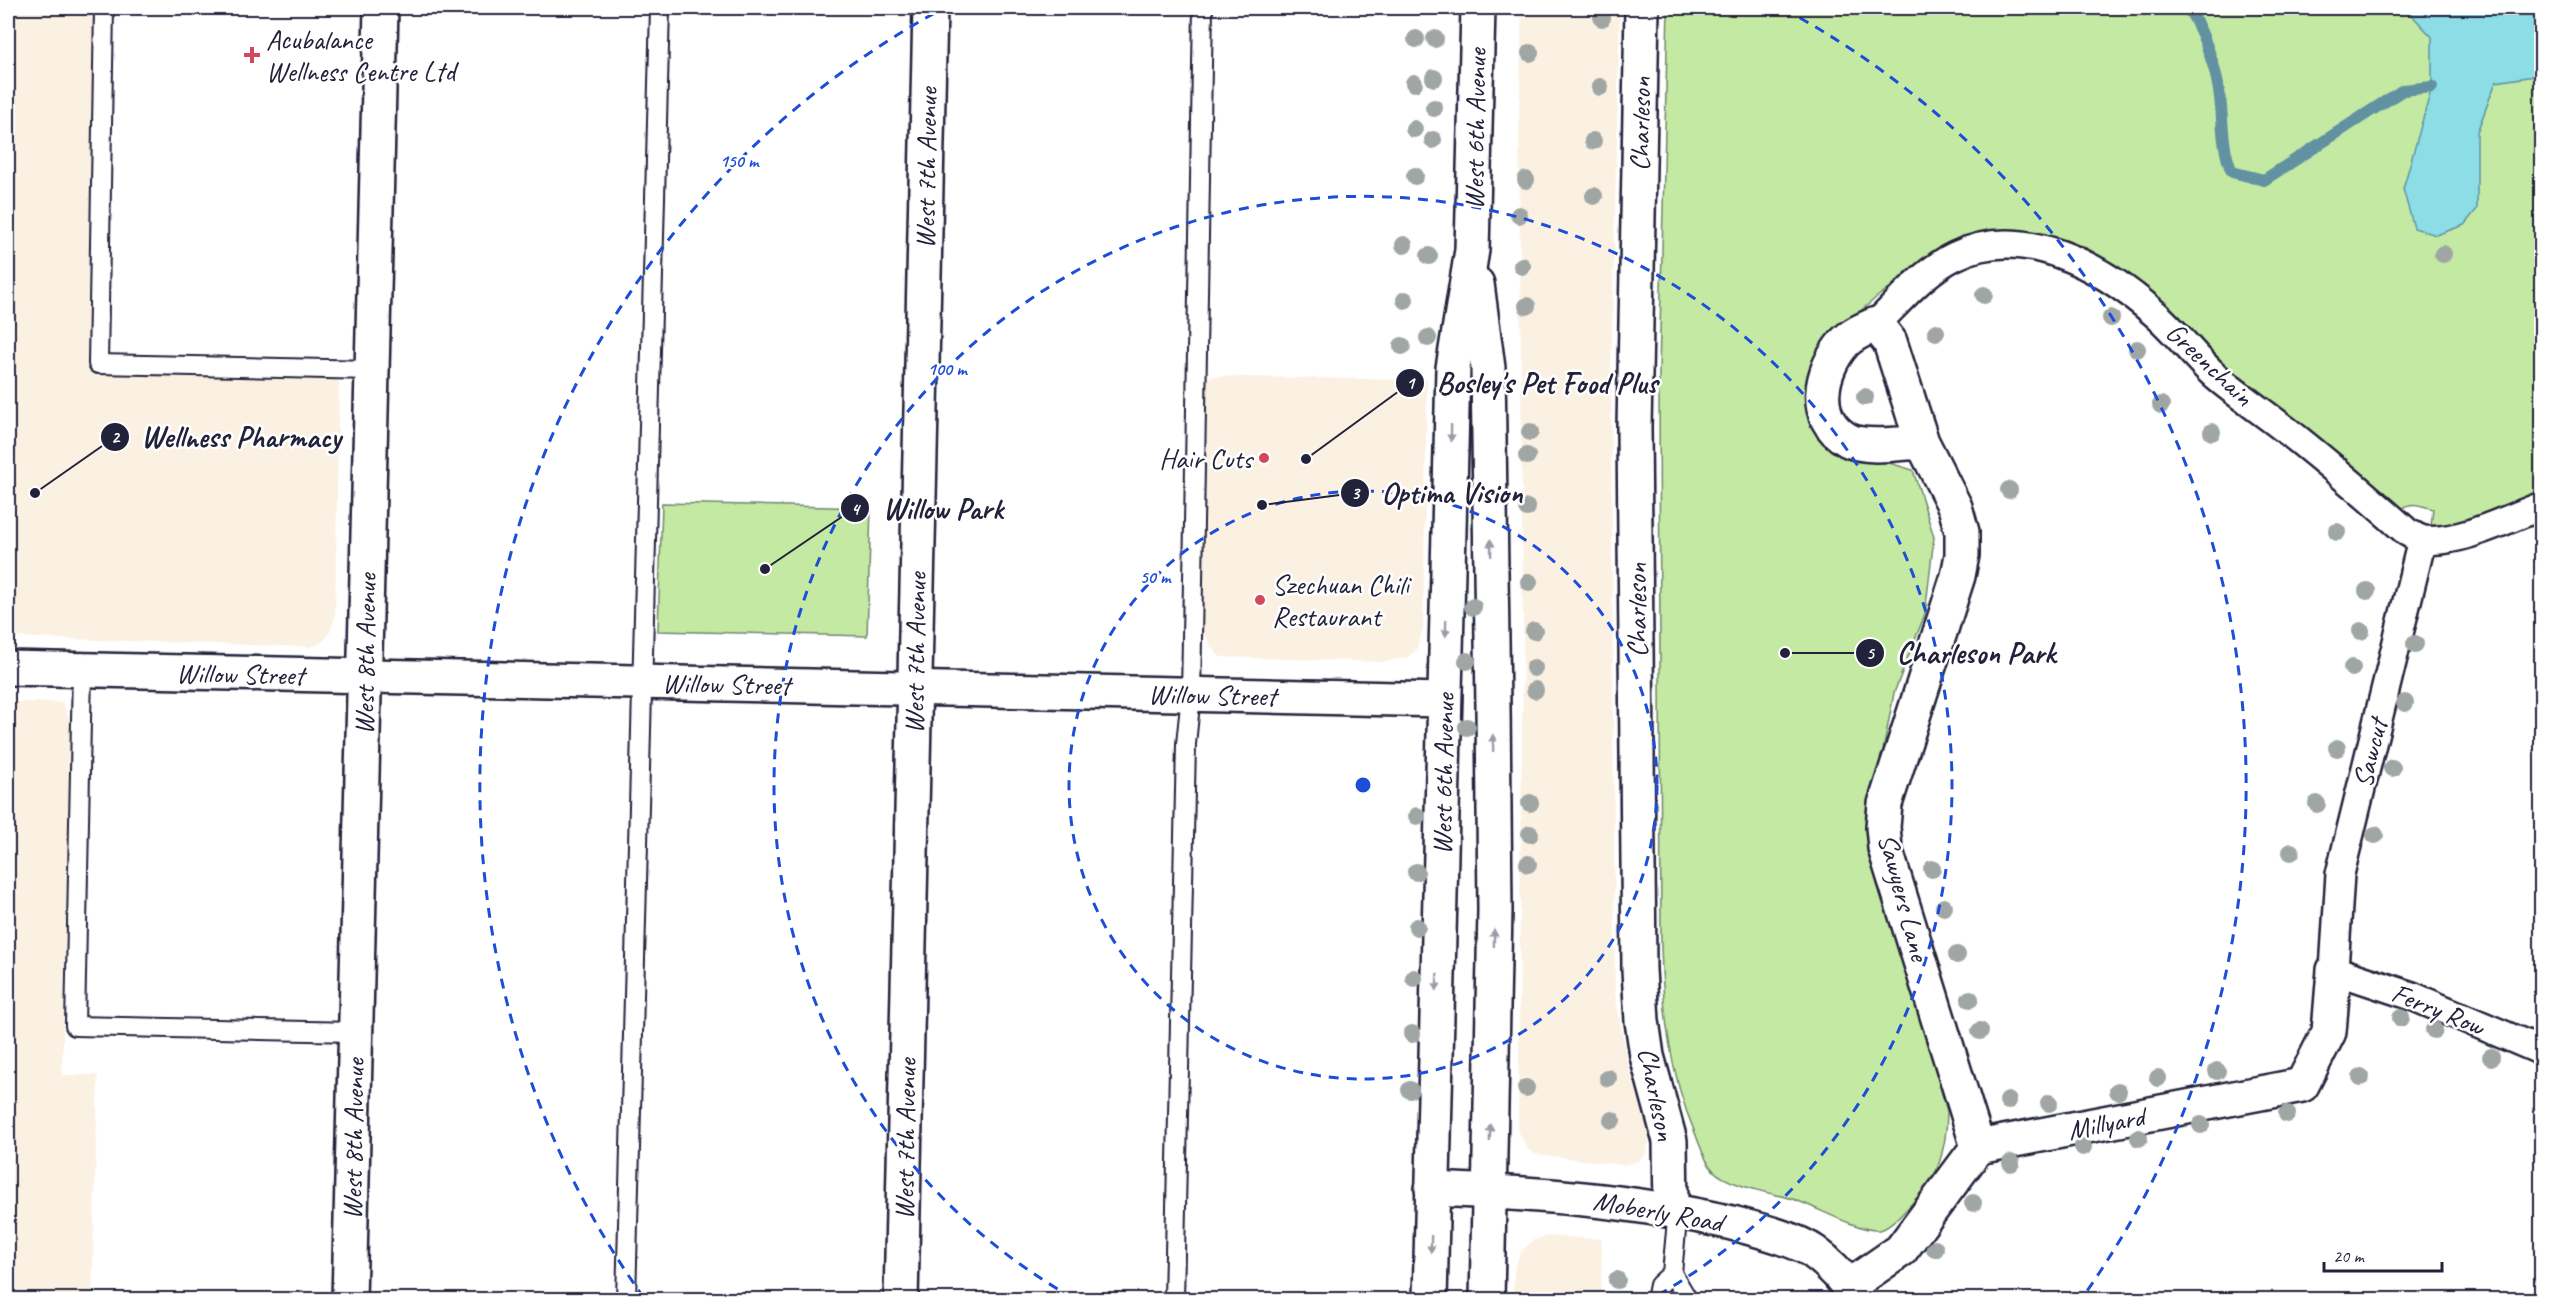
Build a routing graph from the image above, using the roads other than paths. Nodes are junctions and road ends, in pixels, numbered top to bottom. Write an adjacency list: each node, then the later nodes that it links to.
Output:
1 (104, 8): 10 (lane)
2 (381, 8): 10 (street, West 8th Avenue)
3 (660, 8): 17 (lane)
4 (930, 8): 18 (street, West 7th Avenue)
5 (1203, 8): 19 (lane)
6 (1478, 8): 8 (street, West 6th Avenue)
7 (1642, 8): 27 (street, Charleson)
8 (1472, 250): 20 (street, West 6th Avenue, one-way to 20); 26 (street, West 6th Avenue, one-way to 8)
9 (1876, 324): 11 (street, Sawyers Lane); 11 (street); 13 (street, Greenchain)
10 (372, 370): 16 (street, West 8th Avenue)
11 (1922, 442): 24 (street, Sawyers Lane)
12 (2541, 506): 13 (street)
13 (2422, 540): 21 (street, Sawcut)
14 (8, 668): 15 (street, Willow Street)
15 (82, 670): 16 (street, Willow Street); 22 (lane)
16 (365, 676): 17 (street, Willow Street); 22 (street, West 8th Avenue)
17 (643, 682): 18 (street, Willow Street); 31 (lane)
18 (915, 689): 19 (street, Willow Street); 32 (street, West 7th Avenue)
19 (1191, 695): 20 (street, Willow Street); 33 (lane)
20 (1444, 700): 25 (street, West 6th Avenue, one-way to 25)
21 (2334, 970): 23 (street, Ferry Row); 24 (street, Millyard)
22 (356, 1032): 30 (street, West 8th Avenue)
23 (2541, 1051)
24 (1978, 1148): 29 (street)
25 (1432, 1189): 26 (street, Moberly Road); 34 (street, West 6th Avenue, one-way to 34)
26 (1489, 1191): 27 (street, Moberly Road); 35 (street, West 6th Avenue)
27 (1675, 1210): 28 (lane); 29 (street, Moberly Road)
28 (1672, 1273): 36 (lane); 37 (lane)
29 (1853, 1293)
30 (349, 1299)
31 (626, 1299)
32 (901, 1299)
33 (1174, 1299)
34 (1430, 1299)
35 (1487, 1299)
36 (1656, 1299)
37 (1688, 1299)

